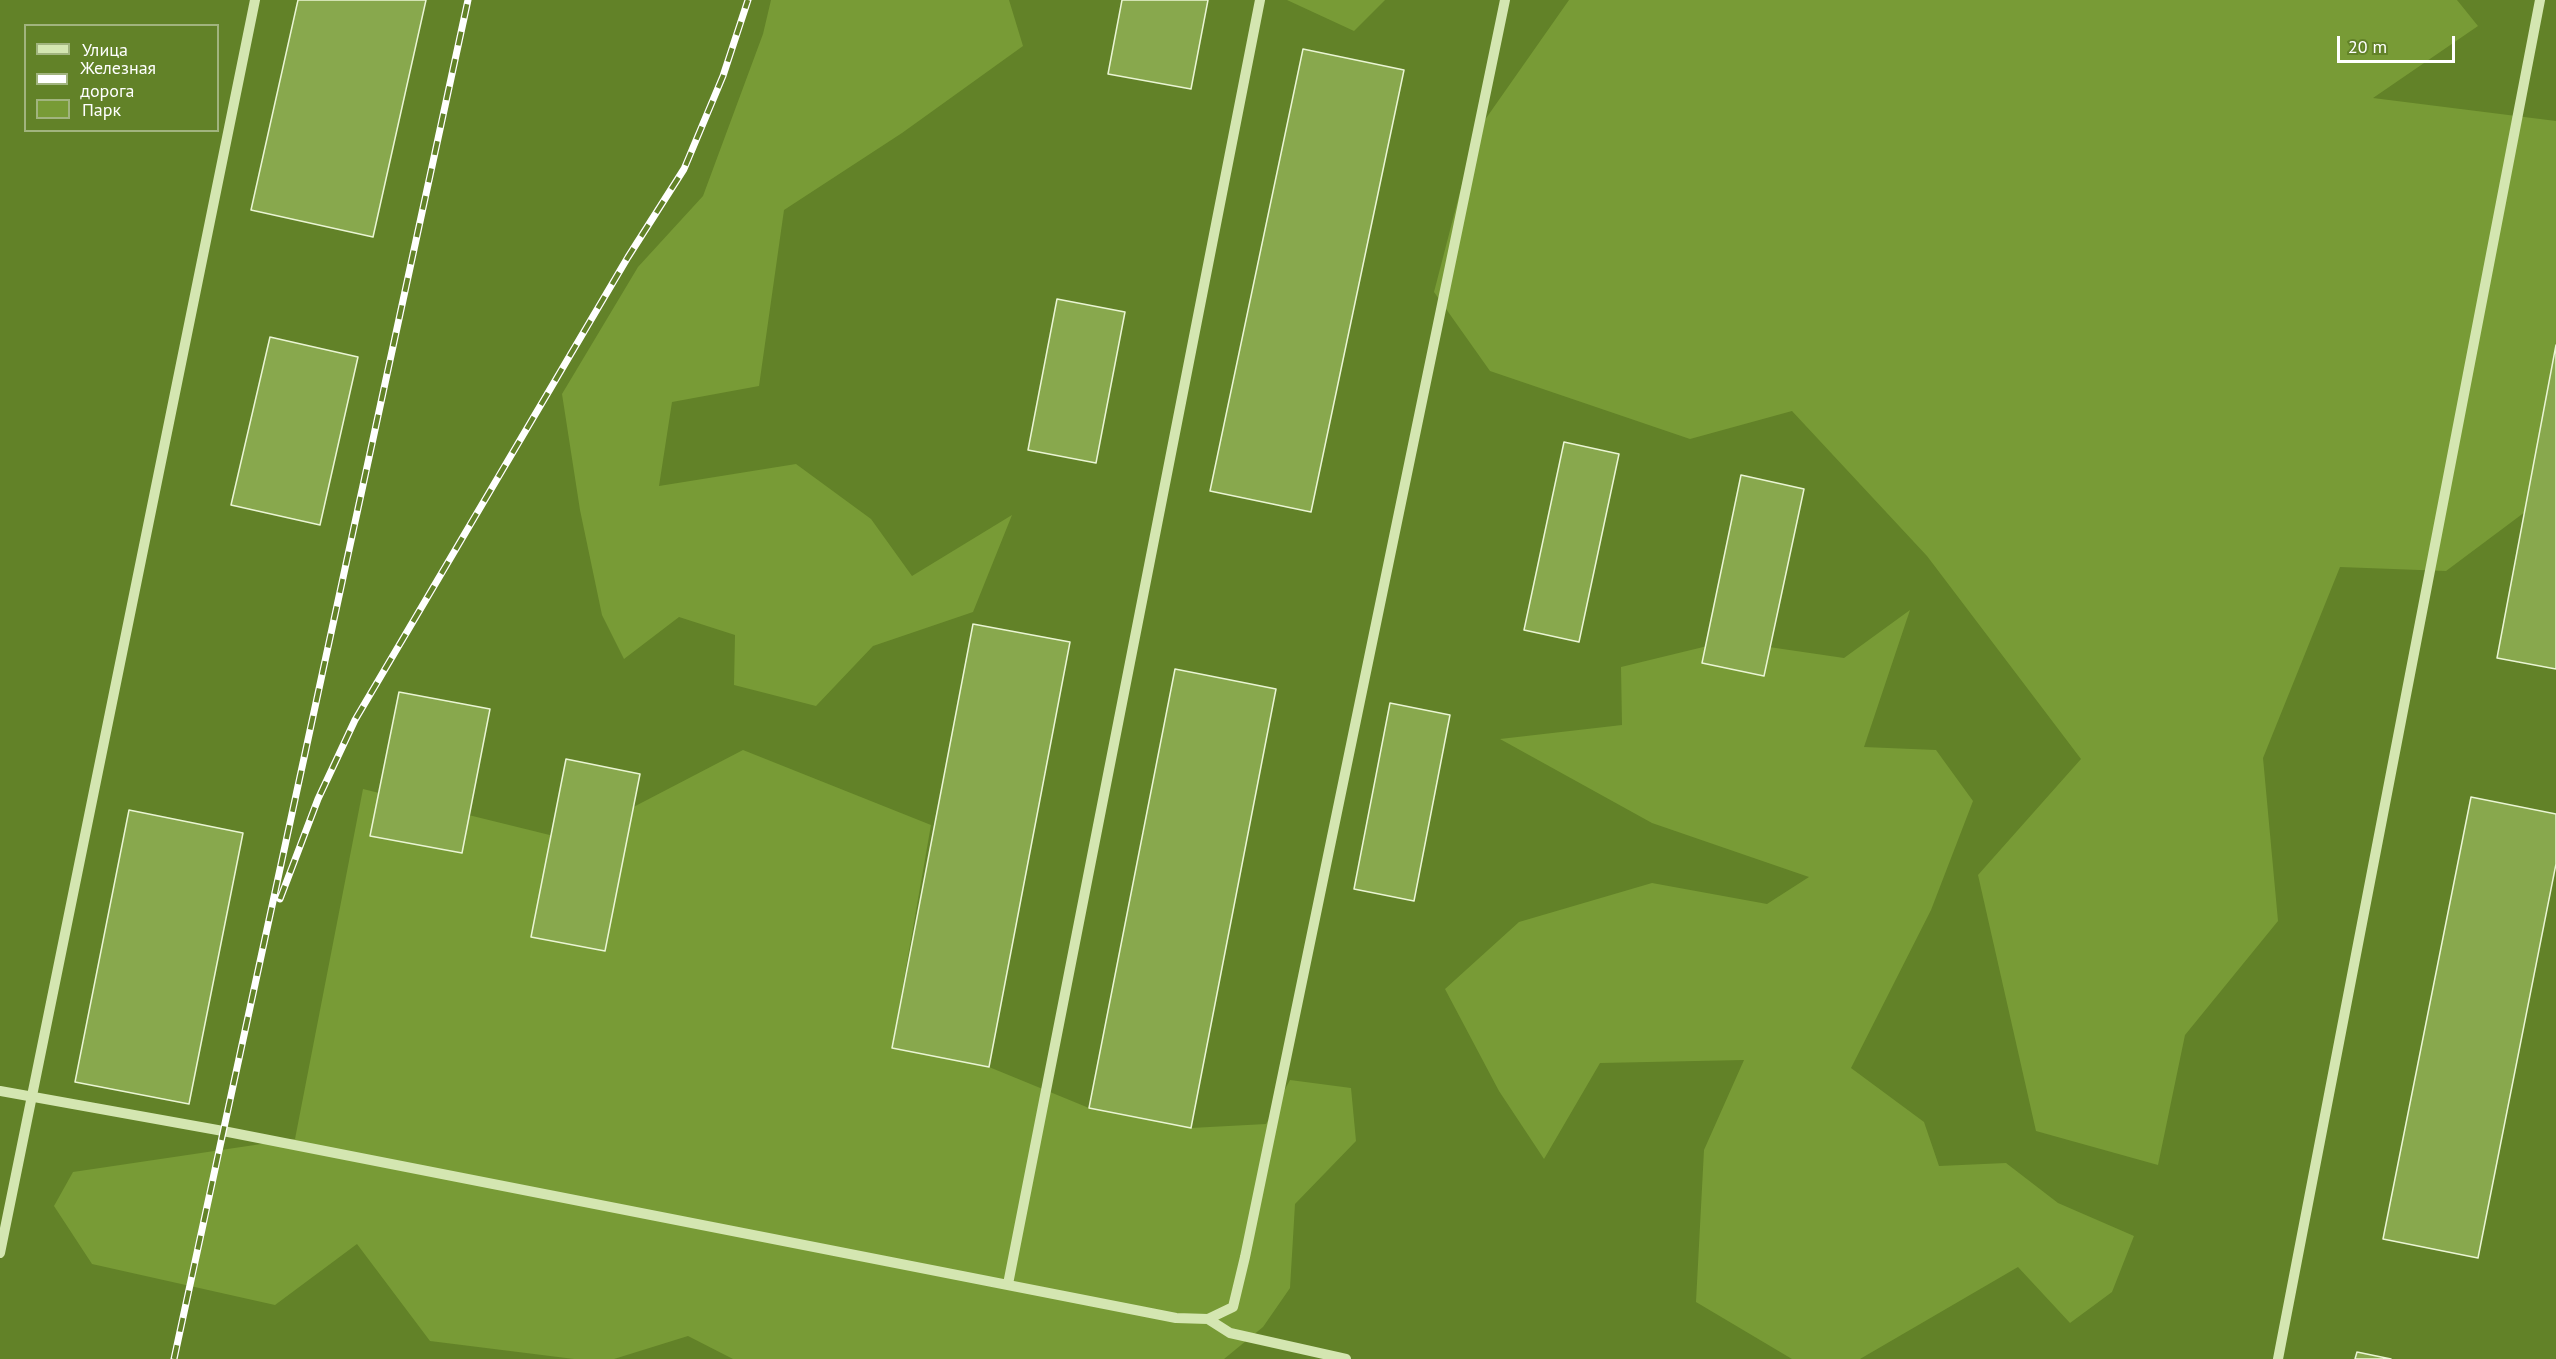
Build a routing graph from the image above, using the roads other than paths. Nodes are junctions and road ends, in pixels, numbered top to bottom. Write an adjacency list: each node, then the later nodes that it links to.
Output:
1 (255, 0): 6 (street)
2 (1260, 0): 8 (street)
3 (1505, 0): 9 (street)
4 (2540, 0): 11 (street)
5 (0, 1091): 6 (street)
6 (32, 1096): 7 (street); 8 (street)
7 (0, 1253)
8 (1008, 1284): 9 (street)
9 (1208, 1318): 10 (street)
10 (1346, 1359)
11 (2278, 1359)

